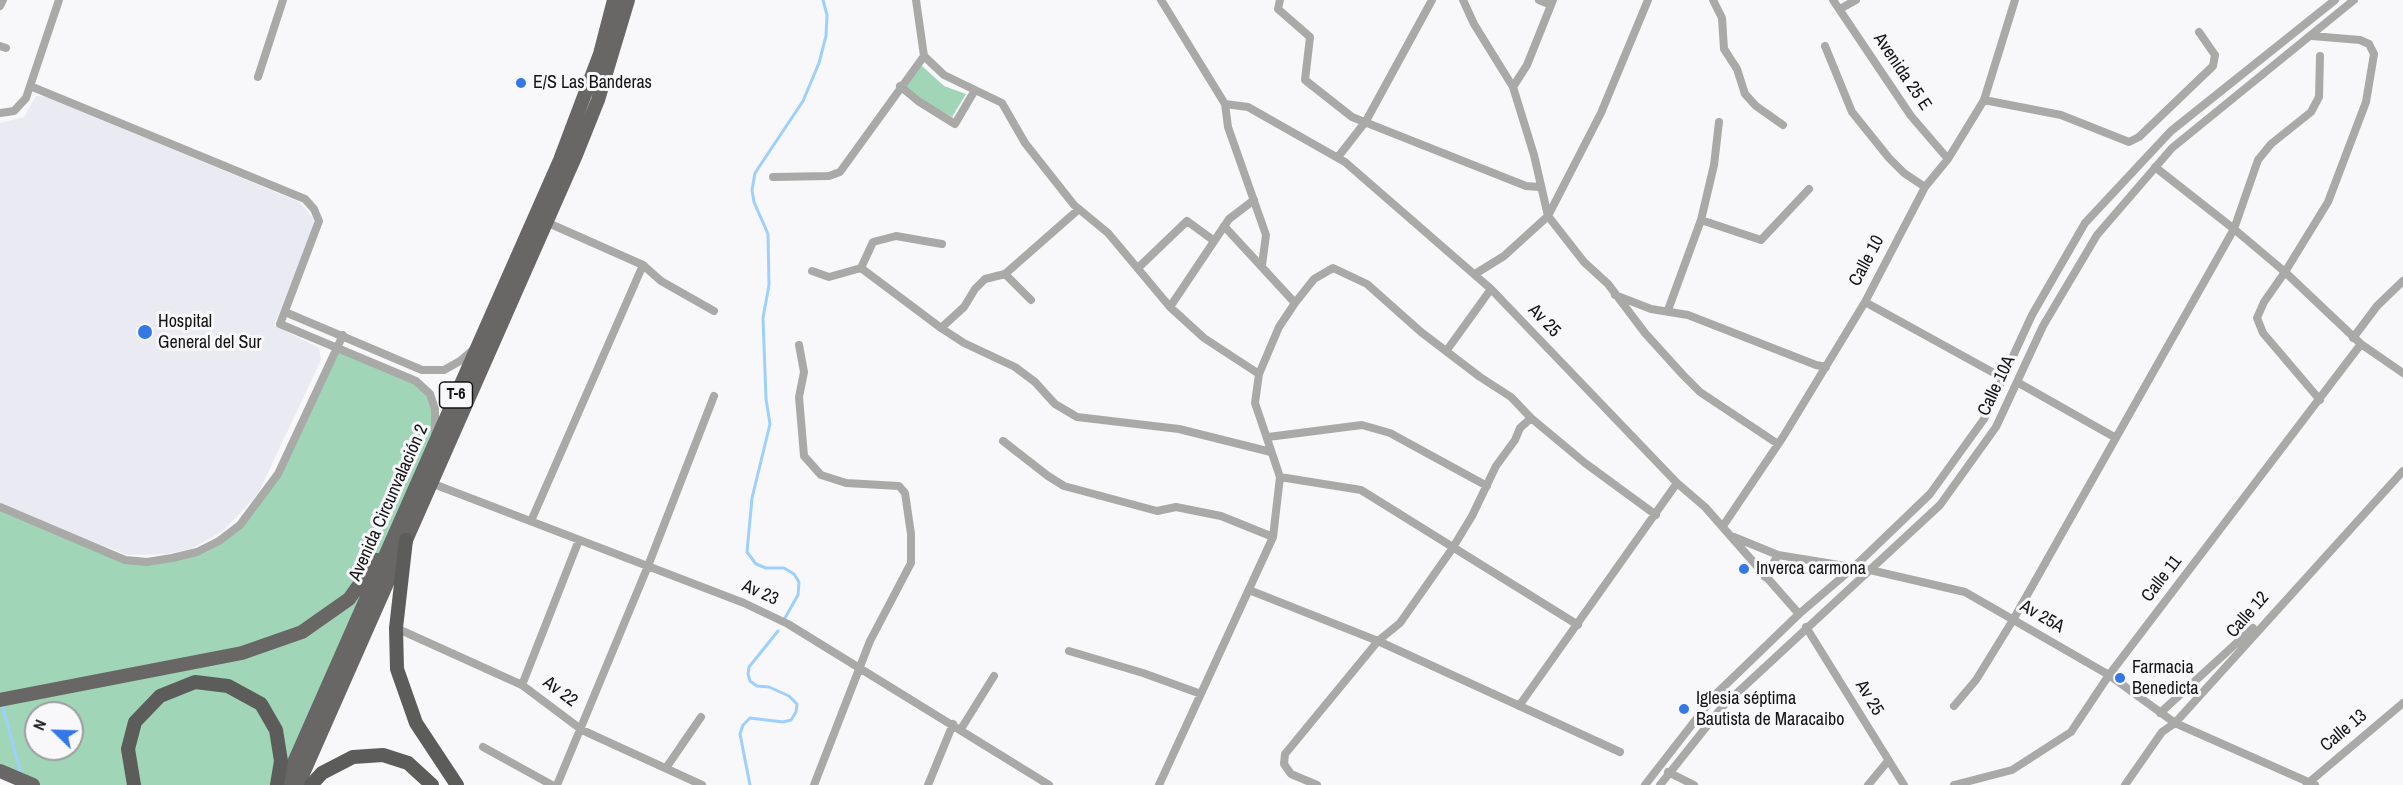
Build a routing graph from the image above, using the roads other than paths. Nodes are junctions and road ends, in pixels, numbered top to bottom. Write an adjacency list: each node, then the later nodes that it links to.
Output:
1 (3, 0): 20 (street)
2 (59, 0): 28 (street)
3 (283, 0): 27 (street)
4 (614, 0): 75 (main road, Avenida Circunvalación 2 / T-6)
5 (627, 0): 49 (main road, Avenida Circunvalación 2 / T-6)
6 (916, 0): 25 (street)
7 (1161, 0): 33 (street)
8 (1280, 0): 35 (street)
9 (1432, 0): 35 (street)
10 (1463, 0): 30 (street)
11 (1539, 0): 19 (street)
12 (1648, 0): 47 (street)
13 (1713, 0): 37 (street)
14 (1833, 0): 21 (street, Avenida 25 E)
15 (1856, 0): 21 (street)
16 (2015, 0): 32 (street, Calle 10)
17 (2335, 0): 83 (street, Calle 10A)
18 (2354, 0): 23 (street, Calle 10A)
19 (1552, 2): 30 (street)
20 (0, 6)
21 (1840, 9): 39 (street, Avenida 25 E)
22 (2199, 32): 32 (street)
23 (2312, 36): 40 (street, Calle 10A); 59 (street)
24 (1825, 46): 43 (street)
25 (924, 56): 29 (street); 31 (street)
26 (2320, 56): 51 (street)
27 (258, 77)
28 (30, 86): 34 (street); 71 (street)
29 (900, 86): 31 (street); 41 (street)
30 (1513, 87): 42 (street)
31 (975, 90): 46 (street)
32 (1984, 100): 39 (street, Calle 10)
33 (1225, 104): 38 (street, Av 25); 45 (street)
34 (0, 113)
35 (1366, 121): 38 (street); 42 (street)
36 (1719, 122): 48 (street)
37 (1783, 125)
38 (1338, 158): 61 (street, Av 25)
39 (1947, 159): 43 (street, Calle 10)
40 (2155, 167): 51 (street); 84 (street, Calle 10A)
41 (773, 177)
42 (1539, 187): 47 (street)
43 (1925, 187): 66 (street, Calle 10)
44 (1809, 189): 48 (street)
45 (1254, 200): 50 (street); 55 (street)
46 (1079, 209): 57 (street); 60 (street)
47 (1548, 216): 61 (street); 64 (street)
48 (1701, 220): 69 (street)
49 (546, 222): 54 (street); 96 (main road, Avenida Circunvalación 2 / T-6)
50 (1224, 226): 52 (street); 55 (street)
51 (2234, 229): 59 (street); 89 (street)
52 (1213, 240): 57 (street); 68 (street)
53 (942, 244): 56 (street)
54 (643, 265): 70 (street); 101 (street)
55 (1262, 265): 67 (street)
56 (861, 268): 58 (street); 72 (street)
57 (1138, 268): 68 (street)
58 (812, 271)
59 (2285, 272): 74 (street); 86 (street)
60 (1005, 274): 65 (street); 72 (street)
61 (1475, 274): 63 (street, Av 25)
62 (2403, 281): 74 (street)
63 (1491, 289): 79 (street); 97 (street, Av 25)
64 (1615, 295): 69 (street); 92 (street)
65 (1031, 300)
66 (1865, 302): 80 (street, Calle 10); 83 (street)
67 (1295, 303): 79 (street); 82 (street)
68 (1170, 307): 82 (street)
69 (1668, 310): 80 (street)
70 (714, 311)
71 (285, 312): 73 (street); 78 (street)
72 (941, 328): 93 (street)
73 (343, 335): 75 (street); 78 (street)
74 (2354, 338): 76 (street)
75 (479, 344): 91 (main road, Avenida Circunvalación 2 / T-6)
76 (2361, 344): 81 (street); 86 (street, Calle 11)
77 (799, 345): 122 (street)
78 (337, 347): 91 (street); 99 (street)
79 (1447, 350): 87 (street)
80 (1826, 367): 92 (street, Calle 10)
81 (2403, 373)
82 (1259, 374): 88 (street)
83 (2003, 378): 110 (street, Calle 10A)
84 (2017, 382): 89 (street); 111 (street, Calle 10A)
85 (714, 396): 109 (street)
86 (2320, 400): 123 (street, Calle 11)
87 (1531, 418): 98 (street); 100 (street)
88 (1268, 437): 93 (street); 98 (street)
89 (2116, 438): 116 (street)
90 (1004, 441): 105 (street)
91 (435, 444): 104 (main road, Avenida Circunvalación 2 / T-6)
92 (1778, 444): 102 (street, Calle 10)
93 (1271, 452): 95 (street)
94 (2403, 471): 114 (street, Calle 12)
95 (1280, 477): 105 (street); 107 (street)
96 (431, 483): 101 (street, Av 23); 104 (main road, Avenida Circunvalación 2 / T-6)
97 (1677, 483): 100 (street); 102 (street, Av 25)
98 (1487, 486): 107 (street)
99 (0, 507)
100 (1656, 515): 117 (street)
101 (531, 521): 106 (street, Av 23)
102 (1723, 526): 103 (street, Av 25)
103 (1730, 536): 108 (street, Av 25A); 112 (street, Av 25)
104 (401, 537): 119 (highway); 127 (main road); 147 (main road, Avenida Circunvalación 2 / T-6); 148 (main road, Avenida Circunvalación 2 / T-6)
105 (1273, 537): 113 (street)
106 (579, 540): 109 (street, Av 23); 125 (street)
107 (1452, 549): 117 (street); 120 (street)
108 (1778, 555): 110 (street, Av 25A); 112 (street)
109 (648, 566): 122 (street, Av 23); 136 (street)
110 (1854, 567): 111 (street, Av 25A); 115 (street, Calle 10A)
111 (1870, 570): 116 (street, Av 25A); 118 (street, Calle 10A)
112 (1764, 577): 115 (street, Av 25)
113 (1249, 590): 120 (street); 126 (street)
114 (2287, 597): 131 (street); 133 (street, Calle 12)
115 (1799, 614): 159 (street, Calle 10A)
116 (2013, 620): 123 (street, Av 25A); 130 (street)
117 (1578, 625): 129 (street)
118 (1806, 627): 139 (street, Av 25); 142 (street, Calle 10A)
119 (396, 628): 125 (street, Av 22); 151 (highway)
120 (1378, 642): 129 (street); 158 (street)
121 (1069, 651): 126 (street)
122 (859, 668): 134 (street, Av 23); 154 (street)
123 (2109, 675): 131 (street, Av 25A); 164 (street, Calle 11)
124 (994, 676): 135 (street)
125 (522, 685): 136 (street, Av 22)
126 (1201, 694): 157 (street)
127 (0, 700)
128 (2403, 703): 144 (street, Calle 13)
129 (1519, 706): 138 (street)
130 (1954, 706)
131 (2160, 713): 133 (street, Av 25A)
132 (701, 717): 140 (street)
133 (2175, 723): 144 (street, Av 25A); 165 (street, Calle 12)
134 (952, 724): 135 (street, Av 23); 155 (street)
135 (961, 729): 156 (street, Av 23)
136 (582, 730): 140 (street, Av 22); 152 (street)
137 (483, 747): 152 (street)
138 (1620, 752)
139 (1888, 761): 162 (street); 163 (street, Av 25)
140 (666, 768): 153 (street, Av 22)
141 (0, 771): 143 (main road)
142 (1668, 772): 160 (street, Calle 10A); 161 (street)
143 (26, 782)
144 (2310, 784)
145 (134, 785): 146 (highway)
146 (277, 785)
147 (284, 785)
148 (298, 785)
149 (311, 785): 150 (highway)
150 (432, 785)
151 (457, 785)
152 (555, 785)
153 (702, 785)
154 (814, 785)
155 (928, 785)
156 (1049, 785)
157 (1159, 785)
158 (1317, 785)
159 (1645, 785)
160 (1660, 785)
161 (1694, 785)
162 (1868, 785)
163 (1904, 785)
164 (1954, 785)
165 (2125, 785)

